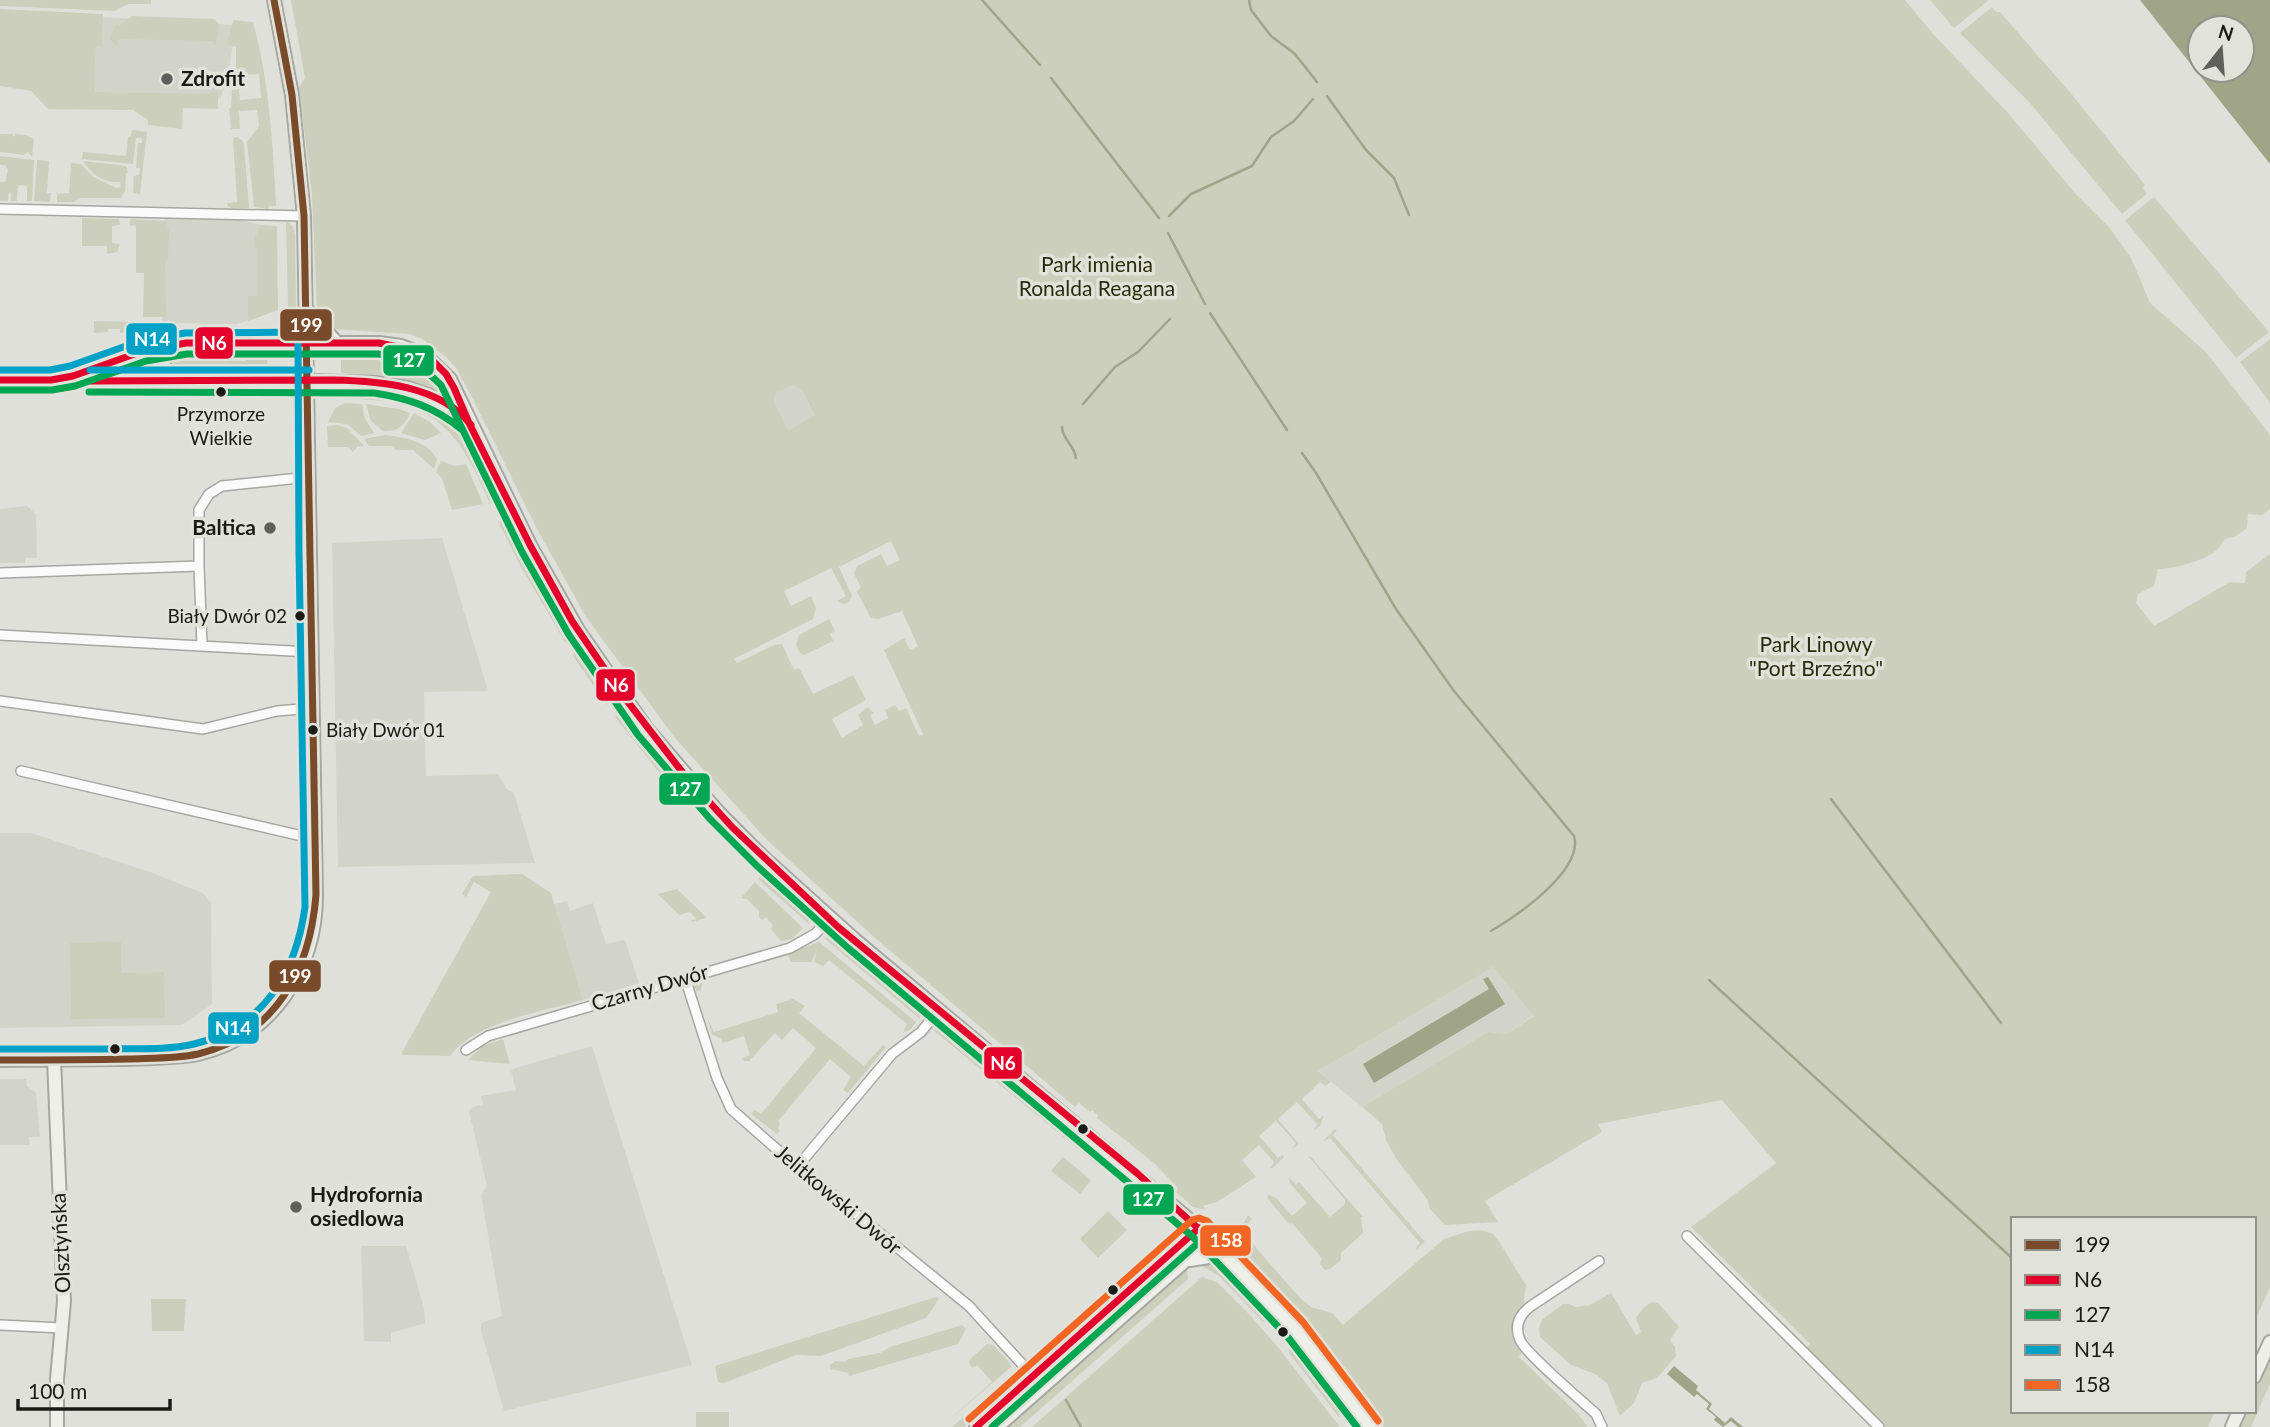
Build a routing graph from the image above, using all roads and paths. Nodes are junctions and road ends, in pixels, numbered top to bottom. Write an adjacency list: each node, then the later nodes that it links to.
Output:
1 (274, 0): 3 (main road)
2 (0, 209): 3 (street)
3 (304, 216): 4 (main road)
4 (307, 310): 5 (main road); 6 (main road)
5 (308, 342): 6 (main road); 7 (main road); 11 (main road)
6 (337, 342): 12 (main road)
7 (167, 346): 9 (main road); 10 (main road)
8 (0, 380): 9 (main road)
9 (51, 380): 10 (main road)
10 (163, 381): 11 (main road)
11 (309, 381): 12 (main road); 13 (main road)
12 (468, 420): 23 (main road)
13 (309, 477): 14 (street); 18 (main road)
14 (199, 566): 15 (street); 17 (street)
15 (0, 573)
16 (0, 635): 17 (street)
17 (202, 646): 18 (street)
18 (311, 652): 20 (main road)
19 (0, 701): 20 (street)
20 (312, 708): 22 (main road)
21 (21, 771): 22 (street)
22 (315, 839): 27 (main road)
23 (830, 918): 24 (street, Czarny Dwór); 25 (main road)
24 (685, 978): 26 (street, Czarny Dwór); 29 (street, Jelitkowski Dwór)
25 (939, 1011): 29 (street); 30 (main road)
26 (466, 1050)
27 (54, 1059): 28 (main road); 37 (main road, Olsztyńska)
28 (0, 1060)
29 (798, 1166): 40 (street, Jelitkowski Dwór)
30 (1199, 1228): 32 (main road); 40 (main road)
31 (1688, 1236): 47 (street)
32 (1210, 1239): 33 (main road); 34 (main road)
33 (1231, 1260): 34 (main road); 45 (main road)
34 (1185, 1261): 41 (main road)
35 (1599, 1261): 46 (street)
36 (0, 1325): 37 (street)
37 (62, 1328): 42 (main road, Olsztyńska)
38 (2270, 1342): 39 (main road)
39 (2256, 1373)
40 (1033, 1376): 41 (street, Jelitkowski Dwór); 43 (main road)
41 (1038, 1391): 44 (main road)
42 (57, 1427)
43 (976, 1427)
44 (997, 1427)
45 (1370, 1427)
46 (1602, 1427)
47 (1879, 1427)

